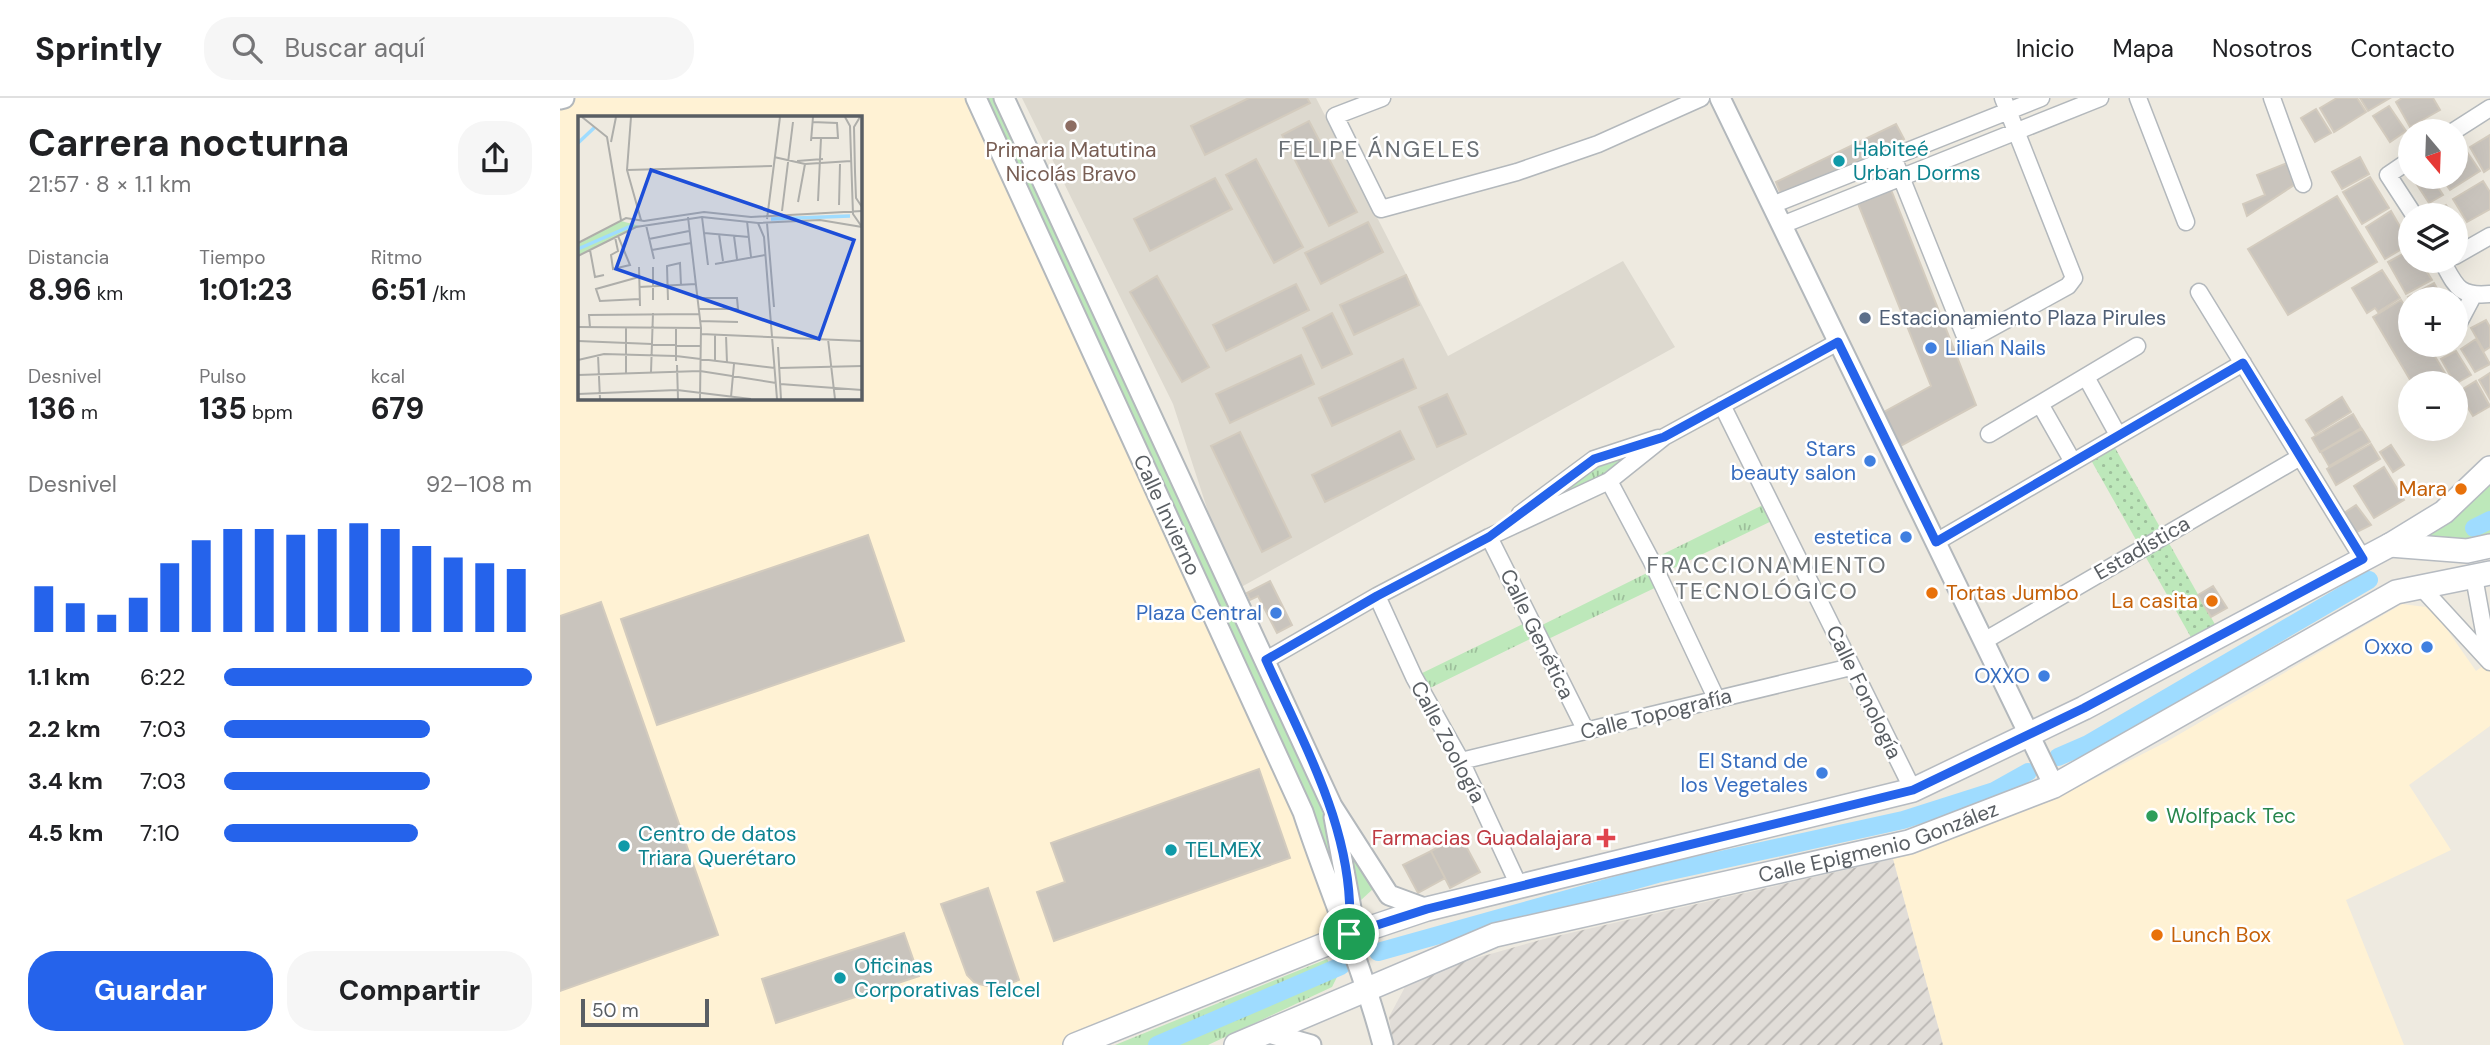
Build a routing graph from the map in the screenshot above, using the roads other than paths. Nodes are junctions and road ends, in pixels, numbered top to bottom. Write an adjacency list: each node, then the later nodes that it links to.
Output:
1 (976, 98): 63 (street, Calle Invierno)
2 (1004, 98): 51 (street, Calle Invierno)
3 (1382, 98): 4 (street)
4 (1701, 98)
5 (1720, 98): 19 (street)
6 (2041, 98): 10 (street)
7 (2100, 98): 13 (street)
8 (2138, 98): 20 (street)
9 (2273, 99): 17 (street)
10 (2006, 104): 13 (street); 14 (street)
11 (2490, 108): 12 (street)
12 (2468, 122)
13 (2016, 131): 16 (street); 16 (street)
14 (1893, 157): 16 (street); 19 (street)
15 (2398, 168): 18 (street)
16 (1901, 177): 21 (street)
17 (2303, 184)
18 (2406, 203)
19 (1772, 205): 21 (street)
20 (2186, 222)
21 (1782, 225): 29 (street)
22 (2490, 236): 23 (street)
23 (2468, 248)
24 (2452, 273): 27 (street)
25 (2199, 292): 31 (street)
26 (2490, 294): 27 (street)
27 (2473, 296): 28 (street)
28 (2468, 305)
29 (1838, 342): 34 (street); 43 (street)
30 (2137, 346): 32 (street)
31 (2243, 363): 36 (street); 38 (street)
32 (2086, 377): 33 (street); 36 (street)
33 (2040, 404): 35 (street); 39 (street)
34 (1722, 405): 37 (street); 53 (street, Calle Fonología)
35 (1989, 435)
36 (2118, 435): 39 (street)
37 (1664, 437): 41 (street); 42 (street)
38 (2300, 457): 46 (street); 50 (street, Estadística)
39 (2073, 462): 43 (street)
40 (2490, 468): 44 (main road, Calle Epigmenio González)
41 (1609, 481): 42 (street); 54 (street)
42 (1489, 537): 49 (street); 55 (street, Calle Genética)
43 (1936, 542): 50 (street)
44 (2390, 545): 45 (main road); 46 (main road, Calle Epigmenio González)
45 (2490, 547)
46 (2363, 559): 56 (main road, Calle Epigmenio González)
47 (2482, 575): 48 (main road, Calle Epigmenio González); 52 (street)
48 (2421, 587): 52 (street); 58 (main road, Calle Epigmenio González)
49 (1377, 596): 51 (street); 57 (street, Calle Zoología)
50 (1984, 641): 56 (street)
51 (1266, 660): 60 (street, Calle Invierno)
52 (2490, 661)
53 (1851, 667): 54 (street, Calle Topografía); 59 (street, Calle Fonología)
54 (1717, 699): 55 (street, Calle Topografía)
55 (1586, 731): 57 (street, Calle Topografía)
56 (2030, 735): 58 (street); 59 (main road, Calle Epigmenio González)
57 (1461, 761): 61 (street, Calle Zoología)
58 (2054, 786): 64 (main road, Calle Epigmenio González)
59 (1913, 790): 61 (main road, Calle Epigmenio González)
60 (1332, 806): 62 (street); 63 (street)
61 (1520, 888): 62 (main road, Calle Epigmenio González)
62 (1427, 909): 63 (main road, Calle Epigmenio González)
63 (1350, 938): 64 (street, Calle Invierno); 66 (main road, Calle Epigmenio González)
64 (1367, 985): 65 (main road, Calle Epigmenio González); 69 (street, Calle Invierno)
65 (1265, 1032): 67 (main road, Calle Epigmenio González); 68 (street)
66 (1075, 1045)
67 (1236, 1045)
68 (1311, 1045)
69 (1383, 1045)

